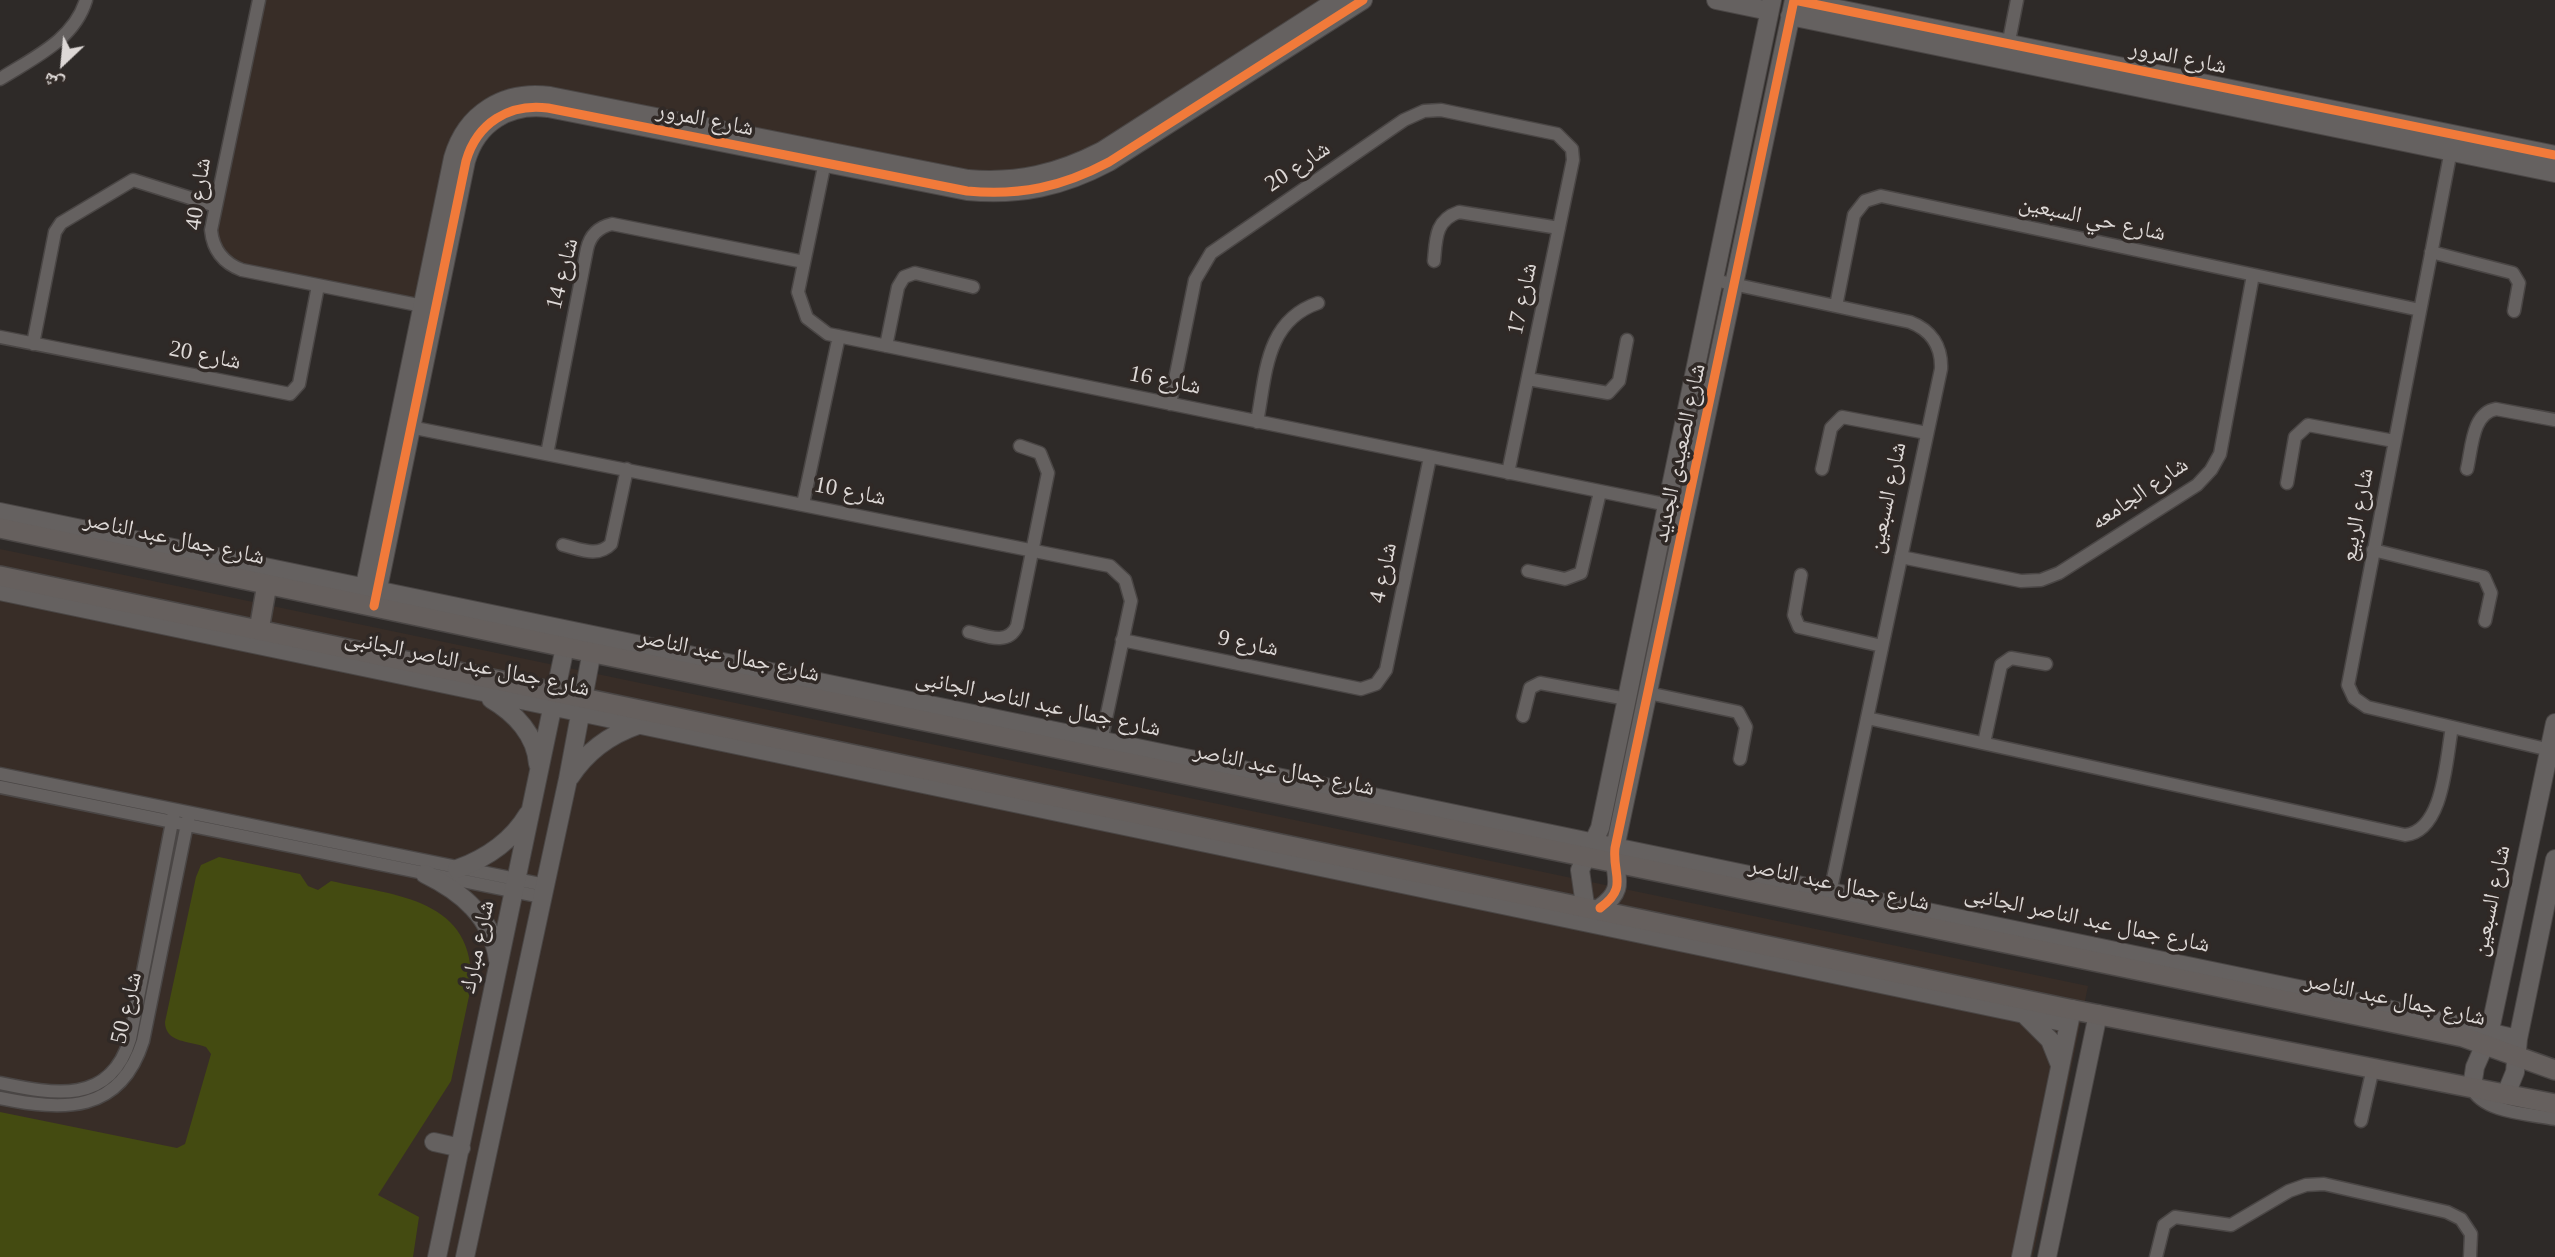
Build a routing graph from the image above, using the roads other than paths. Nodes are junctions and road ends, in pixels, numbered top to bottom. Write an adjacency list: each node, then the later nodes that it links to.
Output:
1 (86, 0): 10 (street)
2 (259, 0): 16 (street, شارع 40)
3 (1363, 0): 6 (main road, شارع المرور)
4 (1716, 0): 7 (main road)
5 (2017, 0): 9 (street)
6 (1340, 4): 14 (main road, شارع المرور)
7 (1770, 6): 22 (main road, شارع الصعيدى الجديد)
8 (1792, 8): 9 (main road, شارع المرور); 23 (main road, شارع الصعيدى الجديد)
9 (2007, 52): 12 (main road, شارع المرور)
10 (0, 79)
11 (1562, 137): 17 (street, شارع 17); 37 (street, شارع 20)
12 (2452, 143): 13 (main road, شارع المرور); 15 (main road, شارع المرور); 18 (street, شارع الربيع)
13 (2555, 155)
14 (826, 157): 20 (street, شارع 16); 28 (main road, شارع المرور)
15 (2555, 173)
16 (216, 206): 24 (street, شارع 40); 34 (street)
17 (1559, 228): 19 (street); 36 (street, شارع 17)
18 (2431, 252): 29 (street, شارع الربيع); 30 (street)
19 (1434, 261)
20 (804, 262): 31 (street, شارع 16); 44 (street, شارع 14)
21 (2253, 275): 27 (street, شارع حي السبعين); 29 (street, شارع حي السبعين); 60 (street, شارع الجامعه)
22 (1714, 280): 23 (street, شارع السبعين); 53 (main road, شارع الصعيدى الجديد)
23 (1734, 285): 27 (street, شارع السبعين); 54 (main road, شارع الصعيدى الجديد)
24 (318, 286): 28 (street, شارع 40); 34 (street, شارع 20)
25 (973, 287): 35 (street)
26 (1318, 303): 39 (street)
27 (1836, 306): 41 (street, شارع السبعين)
28 (429, 308): 40 (main road, شارع المرور)
29 (2420, 310): 42 (street, شارع الربيع)
30 (2514, 311)
31 (839, 336): 35 (street, شارع 16); 52 (street)
32 (0, 337): 34 (street, شارع 20)
33 (1627, 340): 36 (street)
34 (33, 344)
35 (886, 346): 37 (street, شارع 16)
36 (1528, 379): 49 (street, شارع 17)
37 (1170, 404): 39 (street, شارع 16)
38 (2555, 420): 47 (street)
39 (1257, 422): 45 (street, شارع 16)
40 (405, 426): 44 (street, شارع 10); 67 (main road, شارع المرور)
41 (1927, 433): 46 (street); 60 (street, شارع السبعين)
42 (2394, 441): 50 (street); 59 (street, شارع الربيع)
43 (1020, 446): 58 (street)
44 (547, 454): 48 (street, شارع 10)
45 (1430, 457): 49 (street, شارع 16); 77 (street, شارع 4)
46 (1822, 469)
47 (2468, 469)
48 (627, 470): 52 (street, شارع 10); 57 (street)
49 (1508, 473): 51 (street, شارع 16)
50 (2287, 483)
51 (1600, 492): 53 (street, شارع 16); 61 (street)
52 (803, 504): 58 (street, شارع 10)
53 (1667, 506): 54 (street, شارع 16); 81 (main road, شارع الصعيدى الجديد)
54 (1688, 509): 79 (main road, شارع الصعيدى الجديد)
55 (0, 512): 67 (main road, شارع جمال عبد الناصر الجانبى)
56 (0, 528): 64 (main road, شارع جمال عبد الناصر)
57 (563, 545)
58 (1033, 549): 70 (street); 71 (street, شارع 10)
59 (2373, 550): 68 (street); 87 (street, شارع الربيع)
60 (1901, 557): 73 (street, شارع السبعين)
61 (1528, 571)
62 (0, 576): 66 (main road)
63 (1801, 576): 73 (street)
64 (267, 584): 67 (main road, شارع جمال عبد الناصر); 69 (main road)
65 (0, 591): 66 (main road, شارع جمال عبد الناصر الجانبى)
66 (42, 592): 69 (main road); 76 (main road, شارع جمال عبد الناصر الجانبى)
67 (369, 598): 72 (main road, شارع جمال عبد الناصر الجانبى); 74 (main road, شارع جمال عبد الناصر)
68 (2485, 621)
69 (259, 630): 76 (main road)
70 (970, 632)
71 (1122, 640): 77 (street, شارع 9); 88 (street, شارع 10)
72 (593, 645): 74 (main road, شارع جمال عبد الناصر); 82 (main road); 88 (main road, شارع جمال عبد الناصر الجانبى); 100 (main road, شارع جمال عبد الناصر)
73 (1882, 646): 84 (street, شارع السبعين)
74 (565, 647): 80 (main road, شارع مبارك)
75 (2046, 664): 89 (street)
76 (392, 665): 78 (main road, شارع جمال عبد الناصر الجانبى); 80 (main road)
77 (1366, 689)
78 (475, 691): 80 (main road, شارع جمال عبد الناصر الجانبى); 92 (main road)
79 (1648, 693): 91 (street); 101 (main road, شارع الصعيدى الجديد)
80 (554, 699): 82 (main road); 92 (main road, شارع مبارك)
81 (1628, 699): 83 (street); 100 (main road, شارع الصعيدى الجديد)
82 (582, 704): 86 (main road, شارع جمال عبد الناصر الجانبى); 93 (main road); 95 (main road)
83 (1523, 716)
84 (1867, 718): 89 (street); 109 (street, شارع السبعين)
85 (2555, 723): 90 (main road, شارع السبعين)
86 (638, 725): 93 (main road, شارع جمال عبد الناصر الجانبى); 95 (main road)
87 (2452, 727): 89 (street); 90 (street, شارع الربيع)
88 (1101, 742): 100 (main road, شارع جمال عبد الناصر الجانبى)
89 (1984, 743)
90 (2552, 750): 119 (main road, شارع السبعين)
91 (1740, 759)
92 (539, 772): 97 (main road, شارع مبارك)
93 (901, 773): 105 (main road)
94 (0, 774): 98 (street)
95 (568, 779): 108 (main road)
96 (0, 787): 98 (street)
97 (532, 808): 104 (main road); 107 (main road, شارع مبارك)
98 (173, 816): 99 (street); 117 (street, شارع 50)
99 (188, 819): 103 (street); 118 (street, شارع 50)
100 (1588, 850): 101 (main road, شارع جمال عبد الناصر); 110 (main road, شارع الصعيدى الجديد)
101 (1615, 855): 106 (main road, شارع جمال عبد الناصر); 110 (main road, شارع الصعيدى الجديد)
102 (2555, 859): 120 (main road)
103 (426, 868): 104 (street); 107 (street); 112 (main road)
104 (457, 869): 107 (street)
105 (1413, 879): 110 (main road); 113 (main road)
106 (1755, 884): 109 (main road); 111 (main road, شارع جمال عبد الناصر)
107 (516, 886): 108 (street); 112 (main road, شارع مبارك)
108 (544, 891): 134 (main road)
109 (1830, 893): 111 (main road)
110 (1593, 907): 113 (main road)
111 (1912, 917): 119 (main road, شارع جمال عبد الناصر)
112 (499, 969): 132 (main road, شارع مبارك)
113 (1889, 977): 114 (main road); 115 (main road)
114 (2071, 1009): 115 (main road); 116 (main road); 121 (main road)
115 (2019, 1011): 121 (main road)
116 (2098, 1014): 122 (main road); 138 (main road)
117 (135, 1015): 118 (street); 124 (street, شارع 50)
118 (148, 1018): 127 (street, شارع 50)
119 (2488, 1037): 120 (main road, شارع جمال عبد الناصر); 125 (main road, شارع السبعين)
120 (2517, 1047): 123 (main road, شارع جمال عبد الناصر); 126 (main road)
121 (2060, 1066): 137 (main road)
122 (2373, 1068): 125 (main road); 130 (street)
123 (2555, 1070)
124 (0, 1083)
125 (2472, 1087): 126 (main road); 129 (street)
126 (2506, 1094): 128 (main road)
127 (0, 1098)
128 (2555, 1104)
129 (2555, 1119)
130 (2361, 1121)
131 (434, 1142): 132 (main road)
132 (461, 1148): 133 (main road, شارع مبارك)
133 (451, 1195): 134 (main road); 135 (main road, شارع مبارك)
134 (477, 1200): 136 (main road)
135 (437, 1257)
136 (465, 1257)
137 (2021, 1257)
138 (2047, 1257)
139 (2156, 1257): 140 (street)
140 (2470, 1257)

